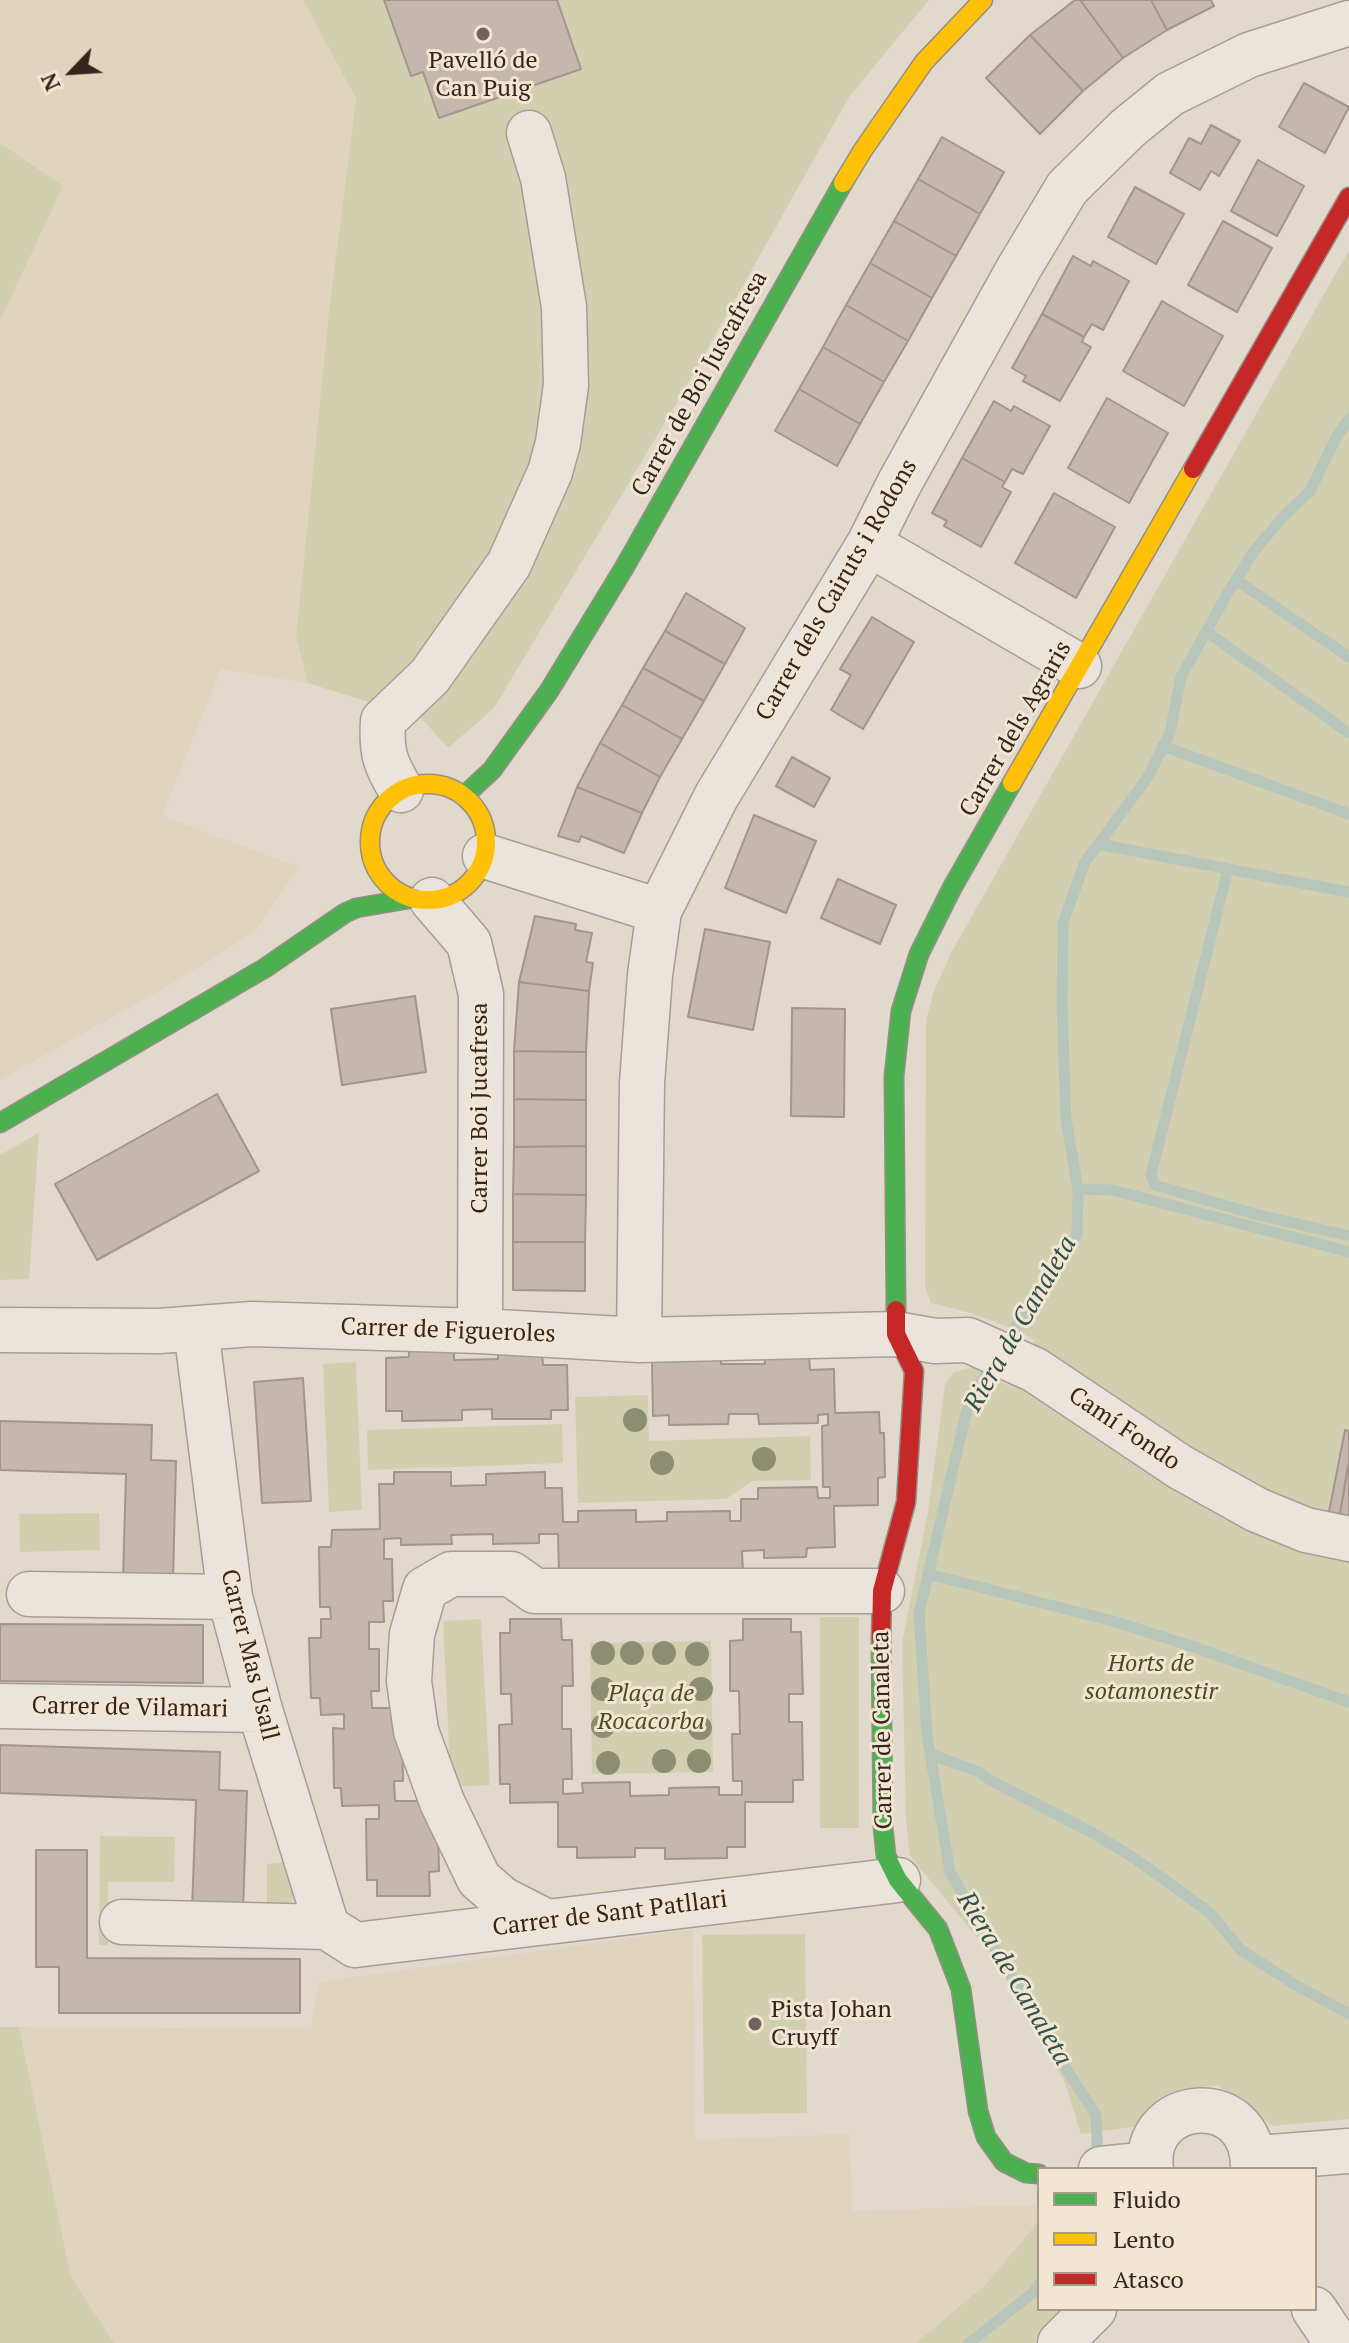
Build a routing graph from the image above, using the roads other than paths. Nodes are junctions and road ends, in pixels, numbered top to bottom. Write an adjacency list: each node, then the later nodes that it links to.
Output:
1 (983, 0): 8 (street, Carrer de Boi Juscafresa)
2 (1349, 23): 5 (street, Carrer dels Cairuts i Rodons)
3 (529, 133): 7 (street)
4 (1349, 197): 6 (street, Carrer dels Agraris)
5 (869, 544): 6 (street); 13 (street, Carrer dels Cairuts i Rodons)
6 (1079, 666): 18 (street, Carrer dels Agraris)
7 (401, 790): 8 (street); 9 (street)
8 (464, 796): 10 (street)
9 (372, 856): 11 (street); 12 (street)
10 (485, 856): 12 (street); 13 (street)
11 (360, 895): 12 (street); 14 (street)
12 (423, 899): 17 (street, Carrer Boi Jucafresa)
13 (659, 911): 19 (street, Carrer dels Cairuts i Rodons)
14 (0, 1123)
15 (196, 1329): 16 (street, Carrer de Figueroles); 17 (street, Carrer de Figueroles); 23 (street, Carrer Mas Usall)
16 (0, 1330)
17 (480, 1331): 19 (street, Carrer de Figueroles)
18 (896, 1334): 19 (street, Carrer de Figueroles); 20 (street, Camí Fondo); 21 (street, Carrer de Canaleta)
19 (639, 1340)
20 (1349, 1539)
21 (882, 1591): 26 (street, Carrer de Canaleta); 28 (street)
22 (29, 1594): 23 (street)
23 (230, 1597): 25 (street, Carrer Mas Usall)
24 (0, 1706): 25 (street, Carrer de Vilamari)
25 (260, 1710): 29 (street, Carrer Mas Usall)
26 (898, 1880): 28 (street, Carrer de Sant Patllari); 33 (street, Carrer de Canaleta)
27 (122, 1922): 29 (street)
28 (547, 1922): 29 (street, Carrer de Sant Patllari)
29 (327, 1927)
30 (1349, 2151): 31 (street)
31 (1257, 2157): 32 (street)
32 (1151, 2167)
33 (1037, 2174)
34 (1092, 2311): 36 (street)
35 (1315, 2311): 37 (street)
36 (1060, 2343)
37 (1337, 2343)

